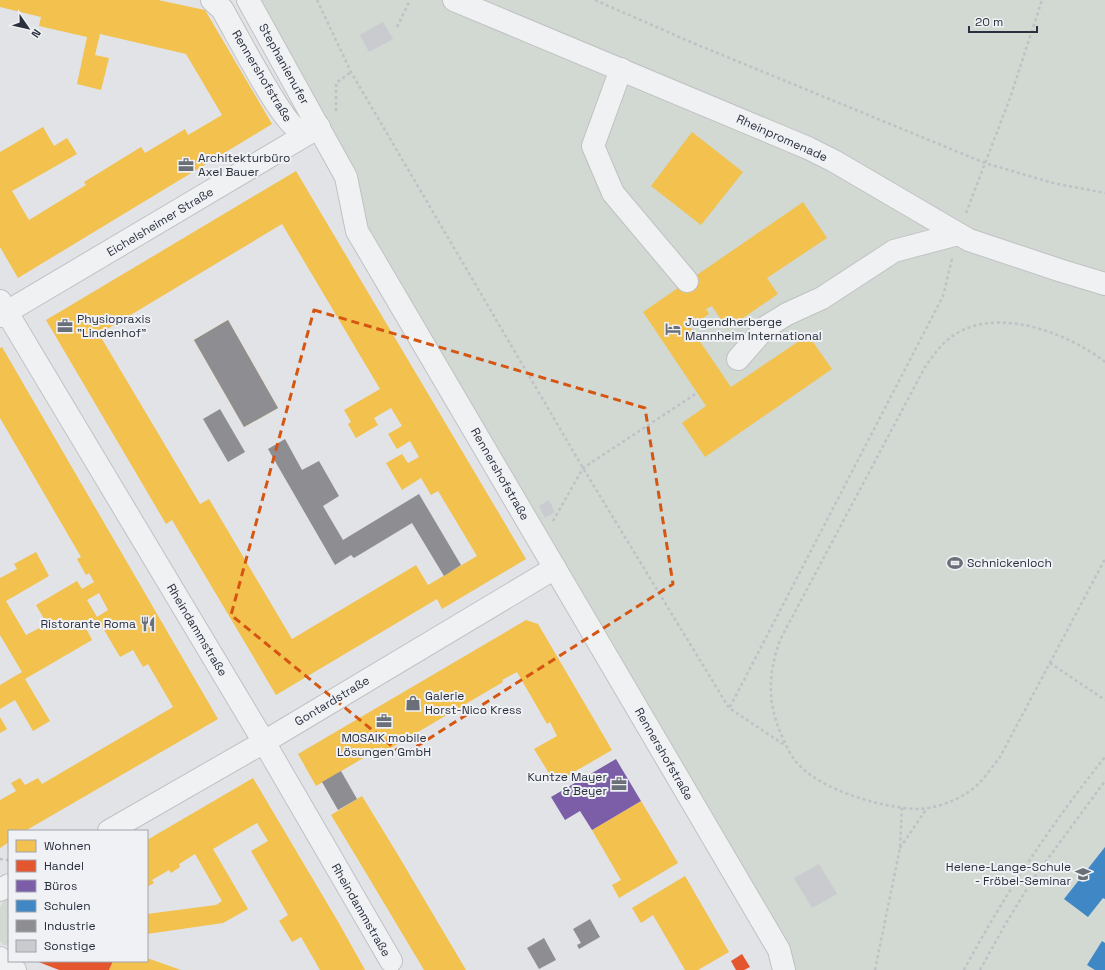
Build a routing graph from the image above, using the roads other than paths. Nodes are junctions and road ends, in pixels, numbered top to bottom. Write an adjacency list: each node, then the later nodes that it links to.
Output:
1 (212, 0): 5 (street, Rennershofstraße)
2 (248, 0): 5 (street, Stephanienufer)
3 (454, 0): 4 (street, Rheinpromenade)
4 (621, 69): 6 (street, Rheinpromenade); 7 (street)
5 (319, 127): 9 (street, Eichelsheimer Straße); 11 (street, Rennershofstraße)
6 (958, 234): 8 (street, Rheinpromenade); 10 (street)
7 (687, 281)
8 (1105, 284)
9 (2, 310): 12 (street, Rheindammstraße)
10 (738, 359)
11 (555, 568): 12 (street, Gontardstraße); 17 (street, Rennershofstraße)
12 (264, 742): 13 (street, Gontardstraße); 15 (street, Rheindammstraße)
13 (111, 830)
14 (0, 958): 16 (street)
15 (391, 961)
16 (15, 970)
17 (784, 970)

